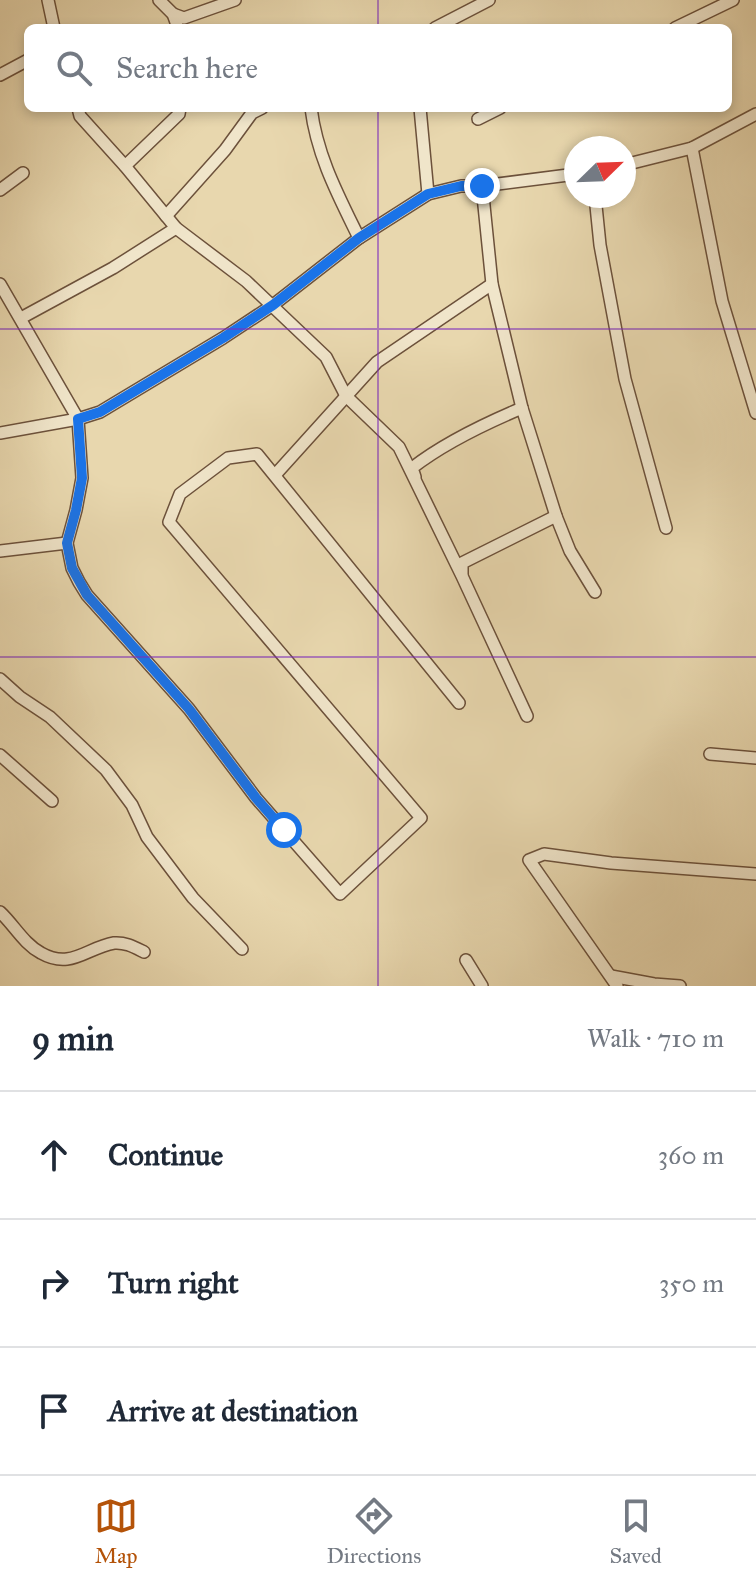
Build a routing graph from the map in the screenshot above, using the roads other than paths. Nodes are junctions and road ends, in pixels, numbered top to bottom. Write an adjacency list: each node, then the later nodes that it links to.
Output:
1 (48, 0): 7 (street)
2 (159, 0): 6 (street)
3 (235, 0): 6 (street)
4 (489, 0): 9 (street)
5 (733, 0): 10 (street)
6 (173, 14): 8 (street)
7 (53, 24)
8 (177, 24)
9 (443, 24)
10 (683, 24)
11 (24, 62): 12 (street)
12 (0, 75)
13 (79, 112): 23 (street)
14 (179, 112): 23 (street)
15 (254, 112): 30 (street)
16 (311, 112): 32 (street)
17 (420, 112): 28 (street)
18 (492, 112): 20 (street)
19 (756, 114): 21 (street)
20 (478, 119)
21 (692, 148): 22 (street); 39 (street)
22 (636, 162)
23 (125, 166): 30 (street)
24 (23, 173): 27 (street)
25 (564, 176): 26 (street)
26 (482, 186): 28 (street); 34 (street)
27 (0, 190)
28 (428, 194): 32 (street)
29 (596, 208): 45 (street)
30 (166, 216): 31 (street)
31 (176, 228): 35 (street); 36 (street)
32 (359, 238): 35 (street)
33 (0, 284): 36 (street)
34 (492, 284): 37 (street); 38 (street)
35 (273, 305): 37 (street); 40 (street)
36 (21, 318): 40 (street)
37 (346, 396): 42 (street); 43 (street)
38 (522, 408): 43 (street); 44 (street)
39 (756, 413)
40 (78, 419): 41 (street); 46 (street)
41 (0, 433)
42 (275, 475): 46 (street); 51 (street)
43 (415, 481): 48 (street)
44 (556, 516): 48 (street); 49 (street)
45 (666, 528)
46 (67, 543): 47 (street)
47 (0, 551)
48 (462, 576): 52 (street)
49 (595, 592)
50 (0, 679): 59 (street)
51 (459, 703)
52 (527, 716)
53 (710, 754): 55 (street)
54 (0, 755): 56 (street)
55 (756, 758)
56 (52, 801)
57 (756, 874): 62 (street)
58 (0, 912): 60 (street)
59 (242, 949)
60 (144, 952)
61 (466, 960): 63 (street)
62 (614, 981): 64 (street)
63 (482, 986)
64 (680, 986)

